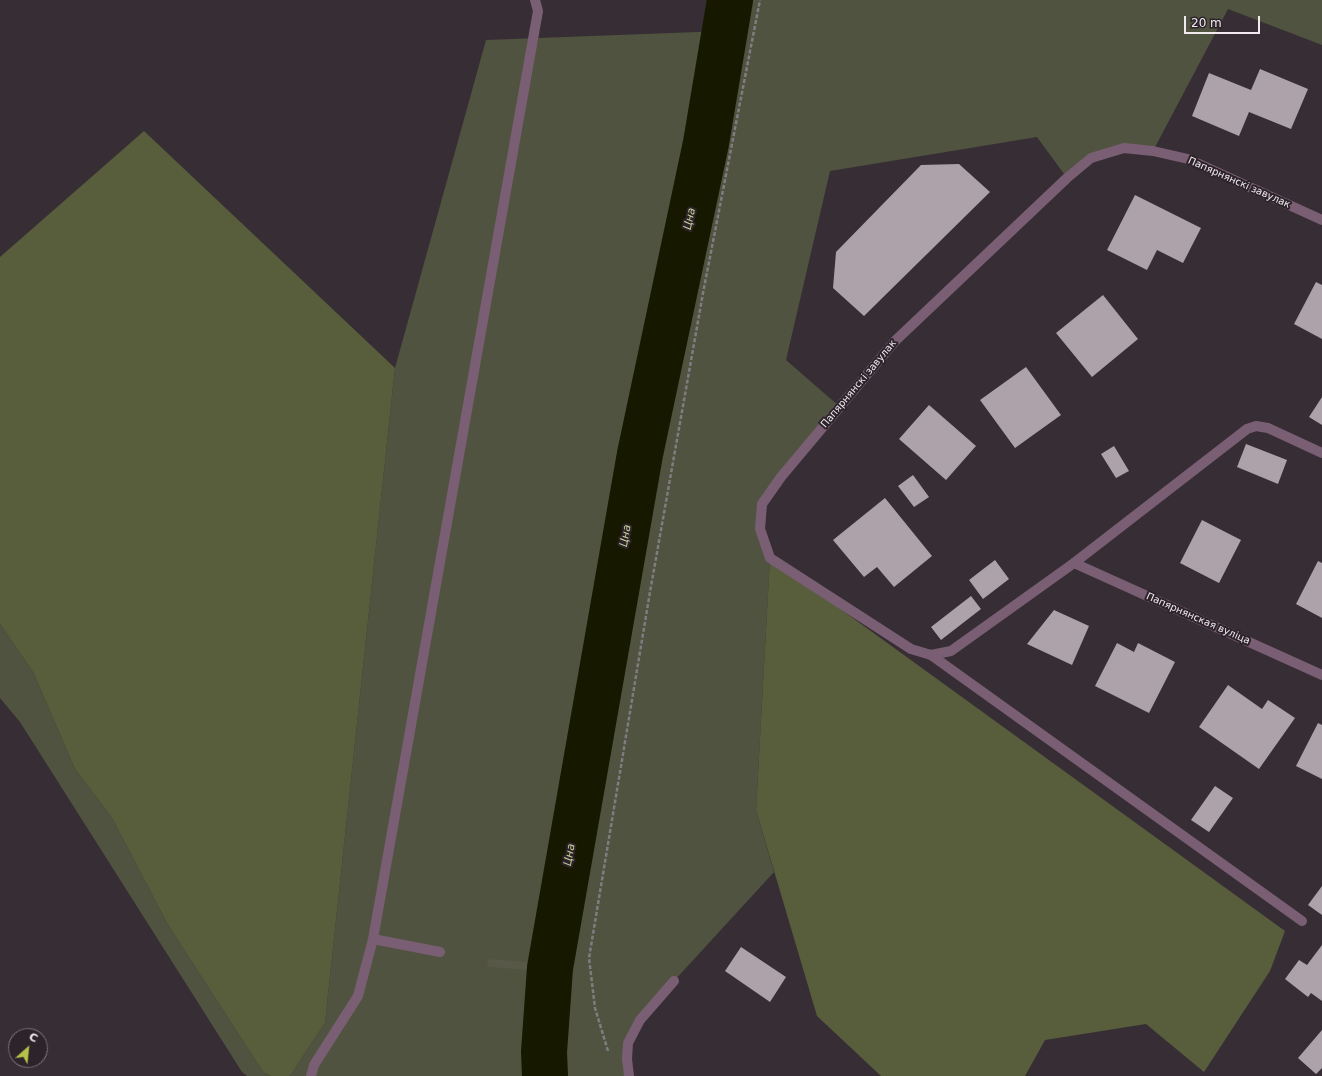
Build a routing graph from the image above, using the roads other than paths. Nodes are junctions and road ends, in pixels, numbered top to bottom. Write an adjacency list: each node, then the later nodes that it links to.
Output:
1 (536, 0): 8 (street)
2 (1322, 220): 5 (street, Папярнянскі завулак)
3 (1322, 453): 4 (street, Папярнянскі завулак)
4 (1074, 563): 5 (street, Папярнянскі завулак); 6 (street, Папярнянская вуліца)
5 (932, 655): 7 (street)
6 (1322, 675)
7 (1302, 921)
8 (372, 939): 9 (street); 11 (street)
9 (440, 952)
10 (674, 981): 12 (street)
11 (312, 1076)
12 (630, 1076)

